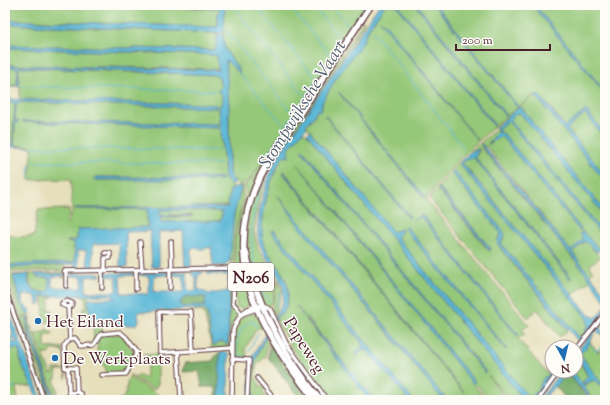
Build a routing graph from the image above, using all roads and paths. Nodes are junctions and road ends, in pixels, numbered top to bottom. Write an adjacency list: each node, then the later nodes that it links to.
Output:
1 (371, 5): 6 (main road, N206)
2 (5, 161): 3 (street)
3 (5, 199)
4 (171, 240): 8 (street)
5 (140, 242): 10 (street)
6 (244, 246): 17 (main road, N206); 19 (main road, N206)
7 (105, 252): 11 (street)
8 (171, 269): 10 (street); 15 (street); 21 (street)
9 (136, 270): 10 (street); 11 (street); 16 (street)
10 (142, 270)
11 (104, 271): 12 (street); 14 (street)
12 (66, 286)
13 (5, 288): 35 (street)
14 (102, 288)
15 (170, 288)
16 (136, 289)
17 (262, 306): 19 (street); 22 (main road, N206); 42 (street, Papeweg)
18 (68, 307): 23 (street)
19 (255, 308): 21 (street); 22 (main road, N206)
20 (605, 313): 24 (street)
21 (242, 314): 25 (street)
22 (268, 328): 40 (main road, N206); 41 (main road, N206)
23 (70, 339): 29 (street); 30 (street)
24 (584, 340)
25 (232, 348): 26 (street); 28 (street)
26 (192, 351): 27 (street); 27 (street)
27 (178, 352): 34 (street)
28 (232, 359): 37 (street); 38 (street)
29 (68, 368): 33 (street); 33 (street)
30 (102, 375)
31 (257, 378): 39 (street)
32 (553, 379): 43 (street)
33 (77, 392): 36 (street)
34 (181, 398)
35 (44, 400)
36 (82, 400)
37 (232, 400)
38 (248, 400)
39 (275, 400)
40 (315, 400)
41 (320, 400)
42 (327, 400)
43 (538, 400)

